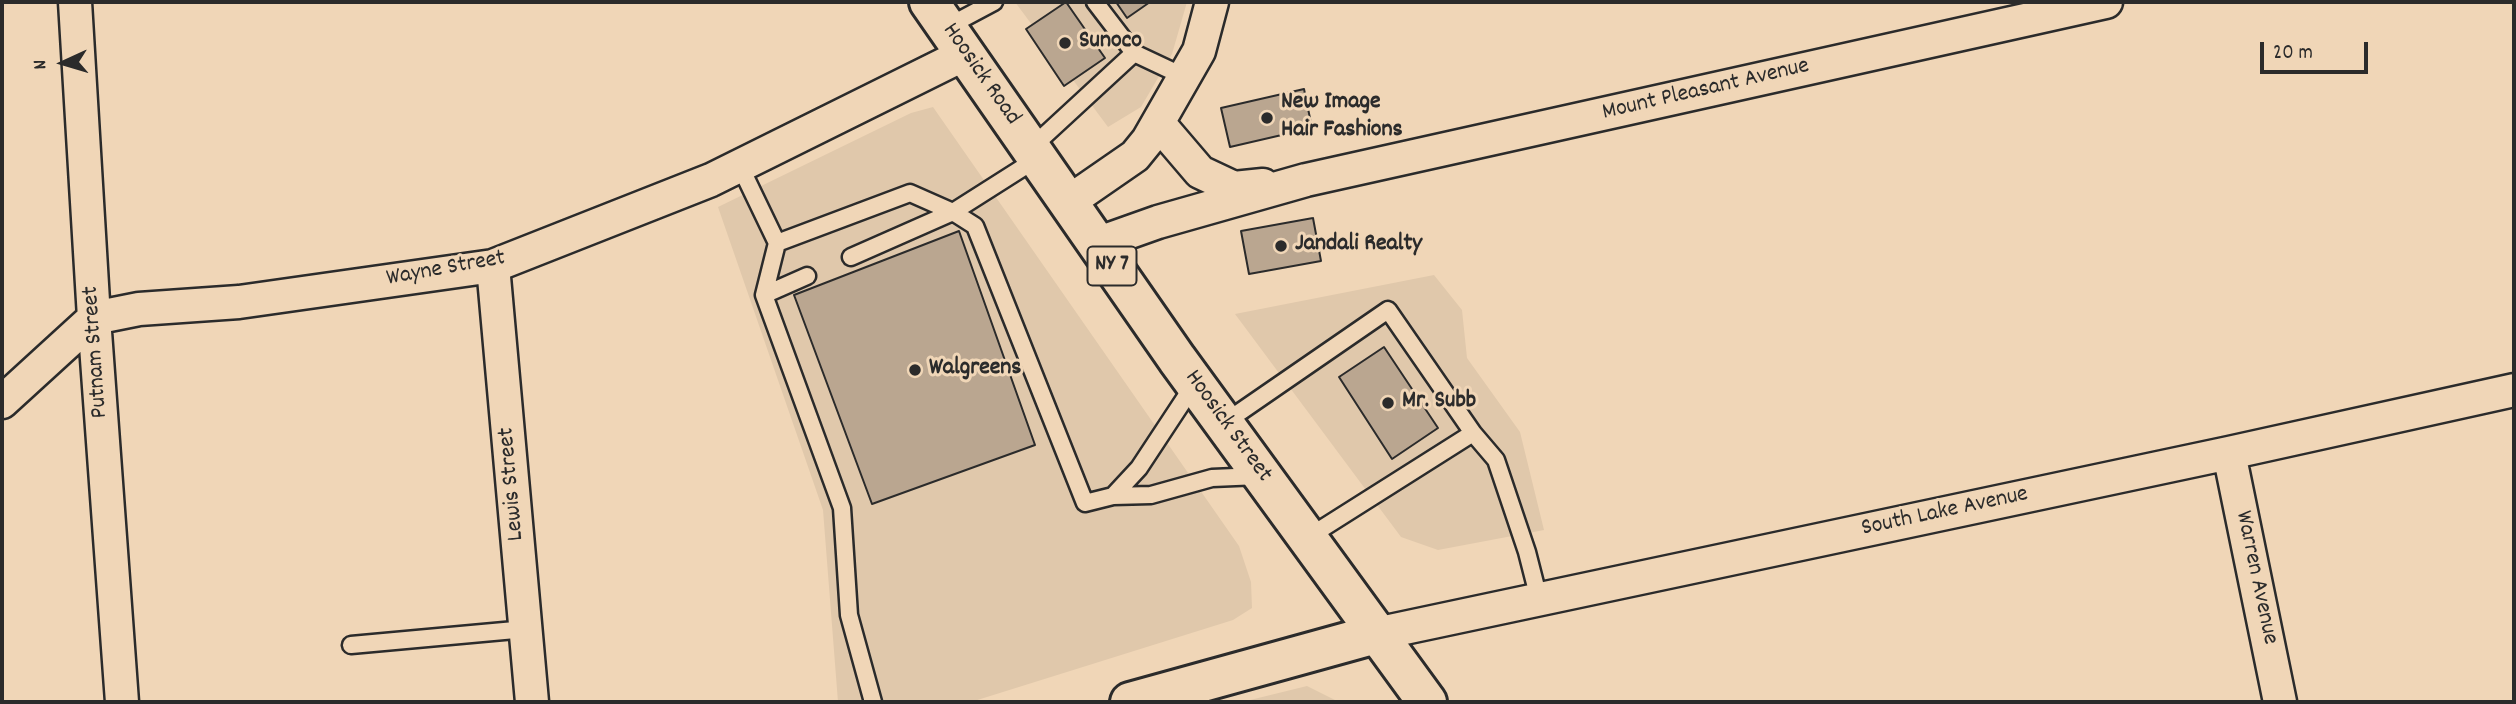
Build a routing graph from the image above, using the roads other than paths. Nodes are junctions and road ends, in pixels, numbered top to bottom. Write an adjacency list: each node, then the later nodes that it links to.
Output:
1 (75, 2): 21 (street, Putnam Street)
2 (994, 2): 6 (lane)
3 (1095, 2): 7 (lane)
4 (1212, 2): 8 (street)
5 (2106, 2): 12 (street, Mount Pleasant Avenue)
6 (947, 28): 10 (main road, Hoosick Road / NY 7); 11 (street, Wayne Street)
7 (1134, 53): 8 (lane); 10 (lane)
8 (1185, 77): 9 (street)
9 (1159, 124): 12 (street, Mount Pleasant Avenue); 13 (street)
10 (1034, 153): 13 (main road, Hoosick Street / NY 7); 14 (lane)
11 (740, 166): 15 (lane); 18 (street, Wayne Street)
12 (1306, 180): 16 (street, Mount Pleasant Avenue)
13 (1068, 203): 16 (main road, Hoosick Street / NY 7)
14 (953, 212): 15 (lane); 17 (lane); 29 (lane)
15 (777, 243): 20 (lane)
16 (1096, 244): 22 (main road, Hoosick Street / NY 7)
17 (851, 257)
18 (493, 267): 21 (street, Wayne Street); 32 (street, Lewis Street)
19 (807, 276): 20 (lane)
20 (764, 295): 37 (lane)
21 (94, 318): 24 (street); 35 (street, Putnam Street)
22 (1195, 383): 25 (main road, Hoosick Street / NY 7); 29 (lane)
23 (2514, 390): 27 (street, South Lake Avenue)
24 (2, 402)
25 (1224, 423): 26 (lane); 28 (main road, Hoosick Street / NY 7)
26 (1473, 433): 30 (lane); 31 (lane)
27 (2229, 453): 31 (street, South Lake Avenue); 40 (street, Warren Avenue)
28 (1262, 475): 29 (lane); 30 (main road, Hoosick Street / NY 7)
29 (1113, 496)
30 (1307, 538): 33 (main road, Hoosick Street / NY 7)
31 (1539, 598): 33 (street, South Lake Avenue)
32 (526, 629): 34 (lane); 36 (street, Lewis Street)
33 (1376, 634): 38 (main road); 39 (main road, Hoosick Street / NY 7)
34 (351, 645)
35 (122, 702)
36 (533, 702)
37 (873, 702)
38 (1130, 702)
39 (1427, 702)
40 (2280, 702)

